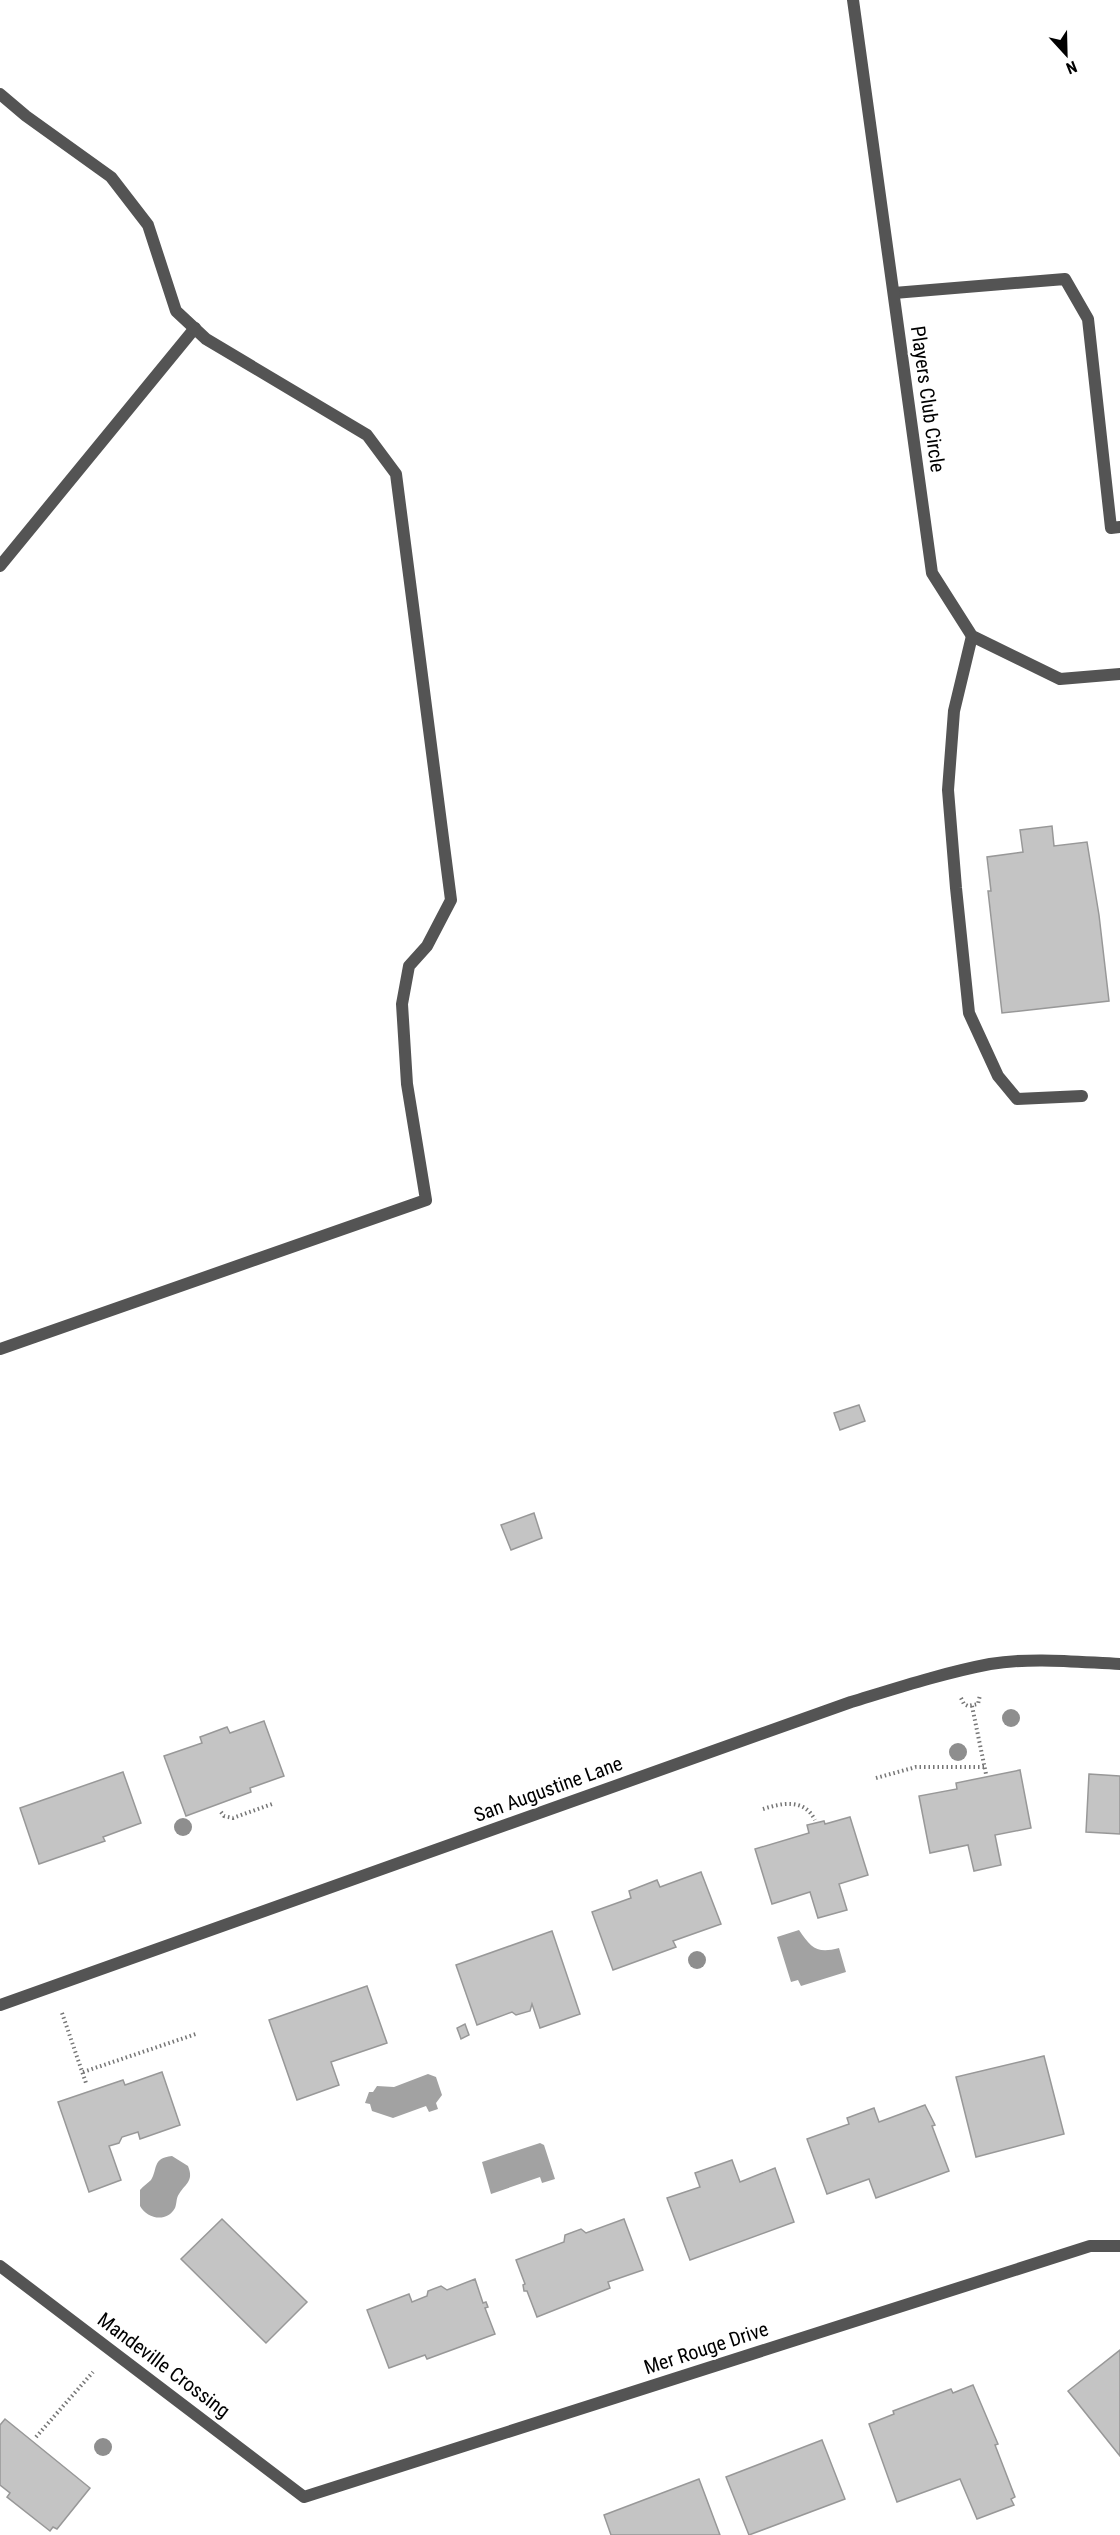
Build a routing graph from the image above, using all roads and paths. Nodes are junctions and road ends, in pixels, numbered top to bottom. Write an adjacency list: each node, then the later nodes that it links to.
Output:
1 (853, 0): 3 (street, Players Club Circle)
2 (0, 94): 4 (street)
3 (894, 293): 5 (street); 7 (street, Players Club Circle)
4 (195, 328): 6 (street); 10 (street)
5 (1120, 527)
6 (0, 566)
7 (972, 636): 8 (street); 9 (street)
8 (1120, 674)
9 (1082, 1096)
10 (0, 1349)
11 (1120, 1664): 22 (street, San Augustine Lane)
12 (980, 1694): 14 (path)
13 (961, 1698): 14 (path)
14 (972, 1706): 15 (path)
15 (985, 1767): 16 (path); 17 (path)
16 (986, 1774)
17 (876, 1779)
18 (272, 1804): 20 (path)
19 (763, 1809): 21 (path)
20 (221, 1812)
21 (815, 1820)
22 (0, 2005)
23 (62, 2012): 25 (path)
24 (196, 2034): 25 (path)
25 (83, 2072): 26 (path)
26 (86, 2083)
27 (1120, 2246): 31 (street, Mer Rouge Drive)
28 (0, 2266): 31 (street, Mandeville Crossing)
29 (93, 2372): 30 (path)
30 (36, 2437)
31 (304, 2497)

